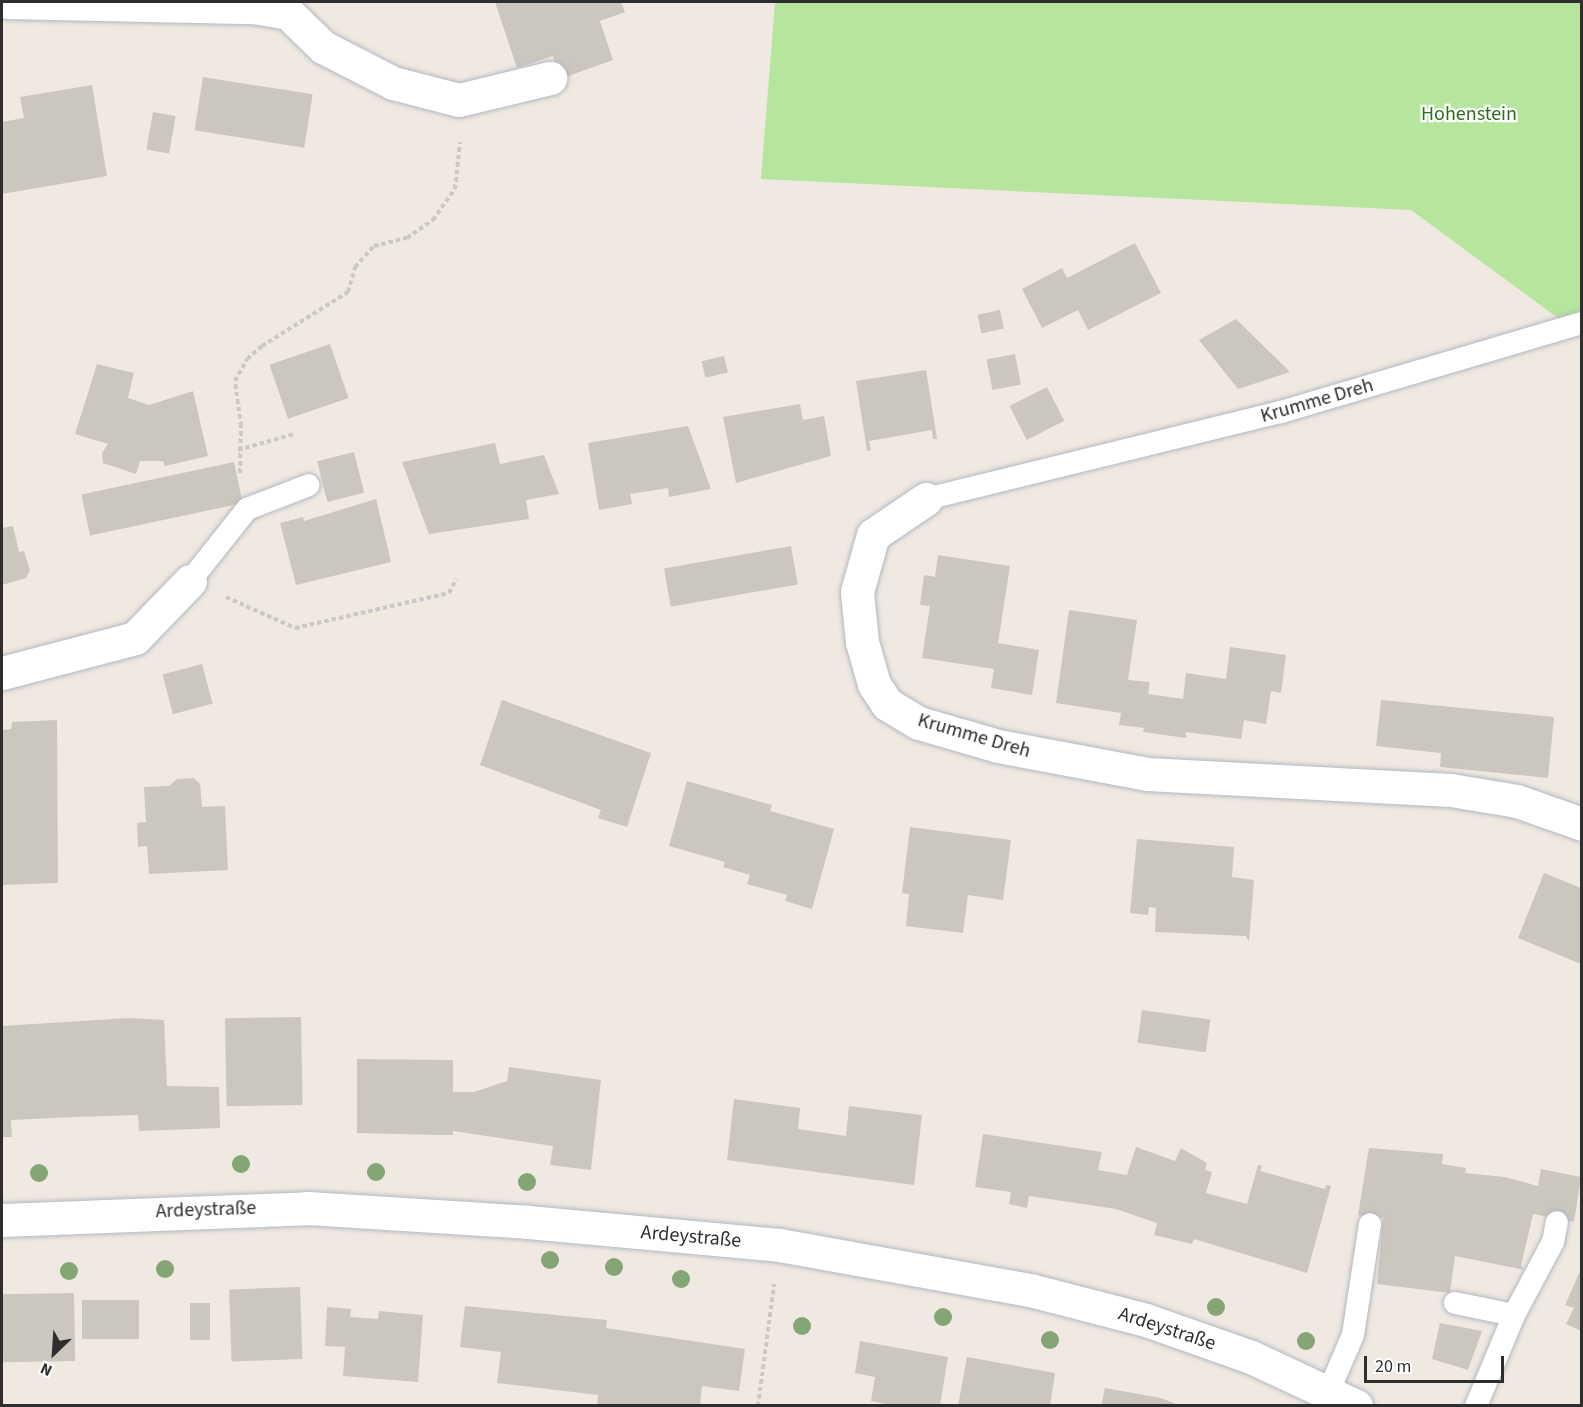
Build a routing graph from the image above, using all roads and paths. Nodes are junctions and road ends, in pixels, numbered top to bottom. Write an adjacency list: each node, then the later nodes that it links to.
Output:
1 (7, 2): 3 (street)
2 (550, 78): 3 (street)
3 (459, 100): 6 (path)
4 (1581, 323): 9 (lane, Krumme Dreh)
5 (294, 434): 6 (path)
6 (238, 450): 7 (path)
7 (237, 461)
8 (309, 485): 11 (lane)
9 (926, 499): 13 (street, Krumme Dreh)
10 (456, 579): 11 (path)
11 (190, 581): 12 (street)
12 (2, 674)
13 (1581, 824)
14 (2, 1220): 17 (street, Ardeystraße)
15 (1557, 1222): 19 (lane)
16 (1370, 1224): 20 (lane)
17 (779, 1245): 20 (street, Ardeystraße); 21 (path)
18 (1455, 1303): 19 (lane)
19 (1514, 1315): 22 (lane)
20 (1342, 1399)
21 (758, 1406)
22 (1476, 1406)

